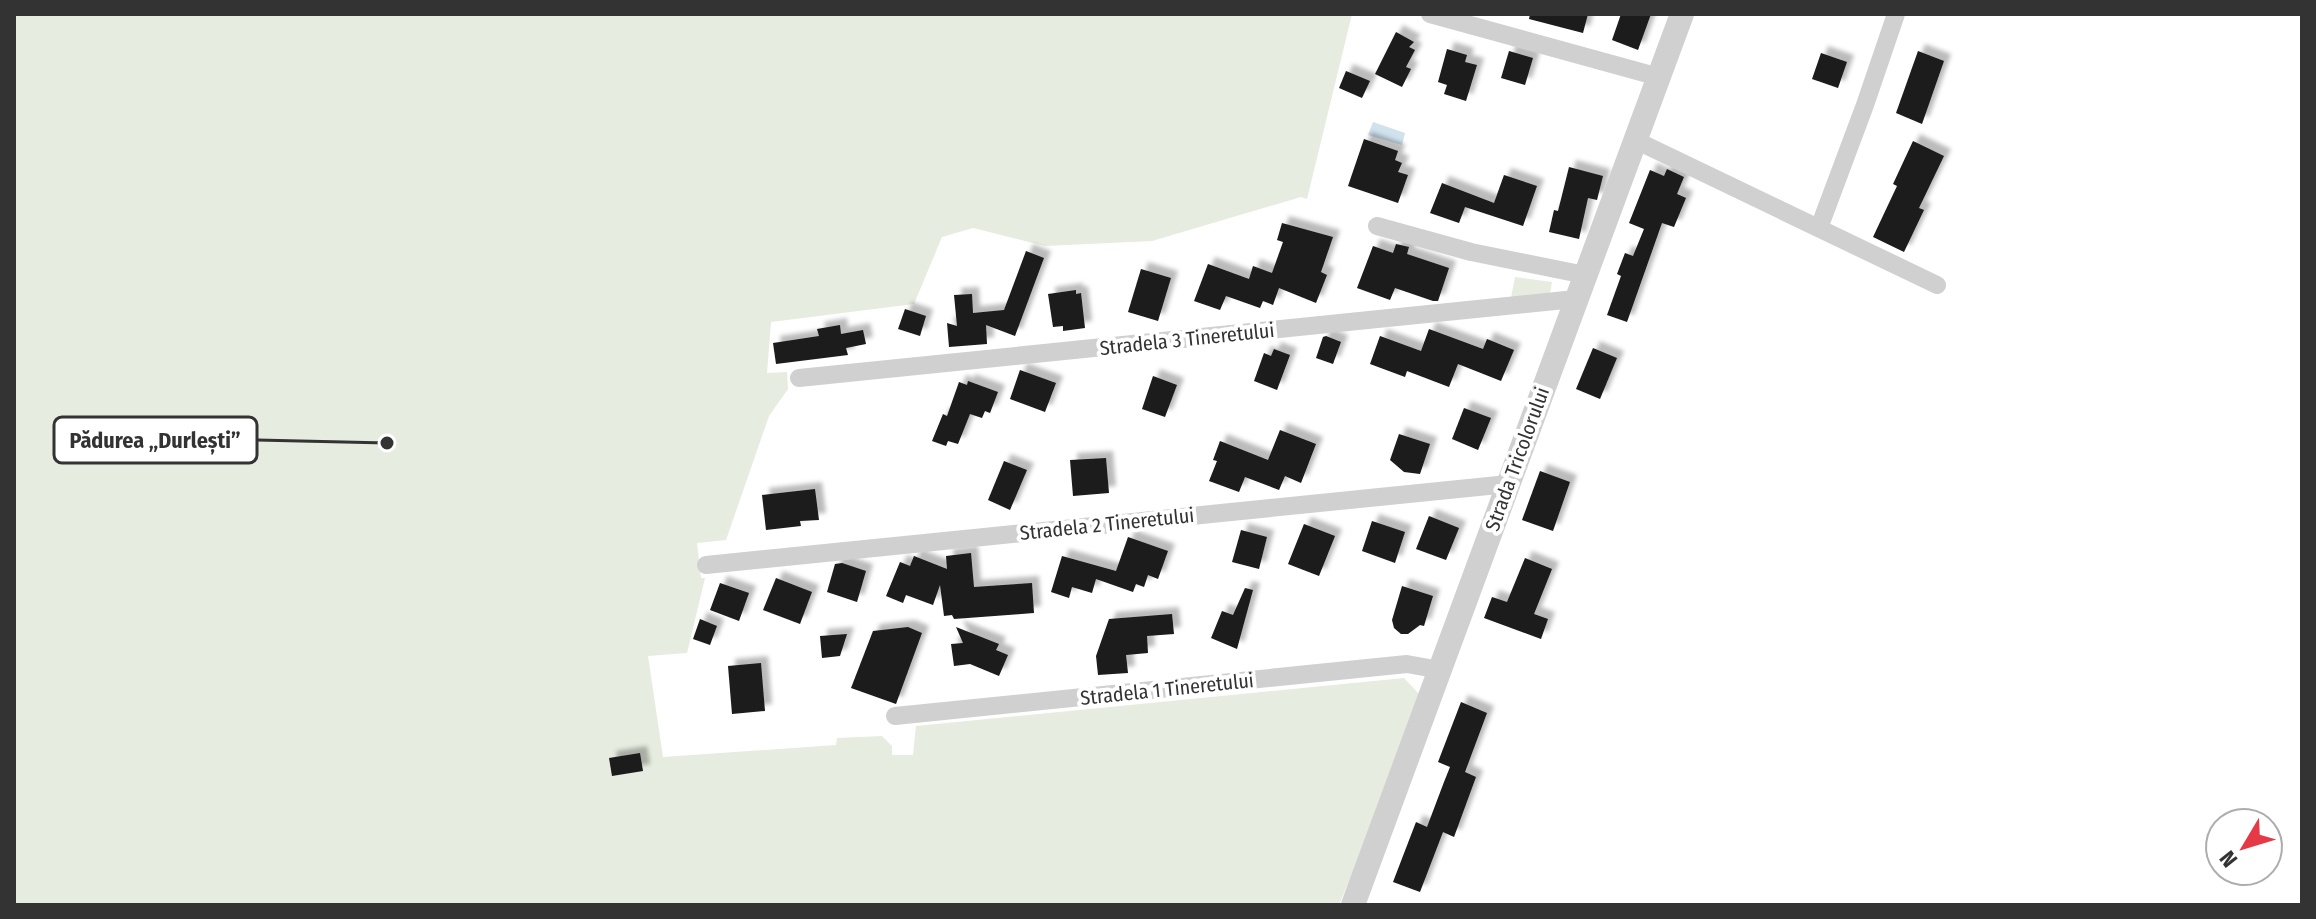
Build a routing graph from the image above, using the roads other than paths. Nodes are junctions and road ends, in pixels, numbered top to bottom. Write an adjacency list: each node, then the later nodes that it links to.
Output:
1 (1430, 14): 4 (street)
2 (1682, 14): 4 (street, Strada Tricolorului)
3 (1896, 14): 7 (street)
4 (1659, 77): 5 (street, Strada Tricolorului)
5 (1635, 140): 7 (street); 8 (street, Strada Tricolorului)
6 (1377, 226): 8 (street)
7 (1819, 228): 9 (street)
8 (1585, 275): 10 (street, Strada Tricolorului)
9 (1937, 285)
10 (1575, 299): 11 (street, Stradela 3 Tineretului); 12 (street, Strada Tricolorului)
11 (799, 378)
12 (1508, 484): 13 (street, Stradela 2 Tineretului); 14 (street, Strada Tricolorului)
13 (706, 565)
14 (1440, 670): 15 (street, Stradela 1 Tineretului); 16 (street, Strada Tricolorului)
15 (895, 716)
16 (1353, 905)

